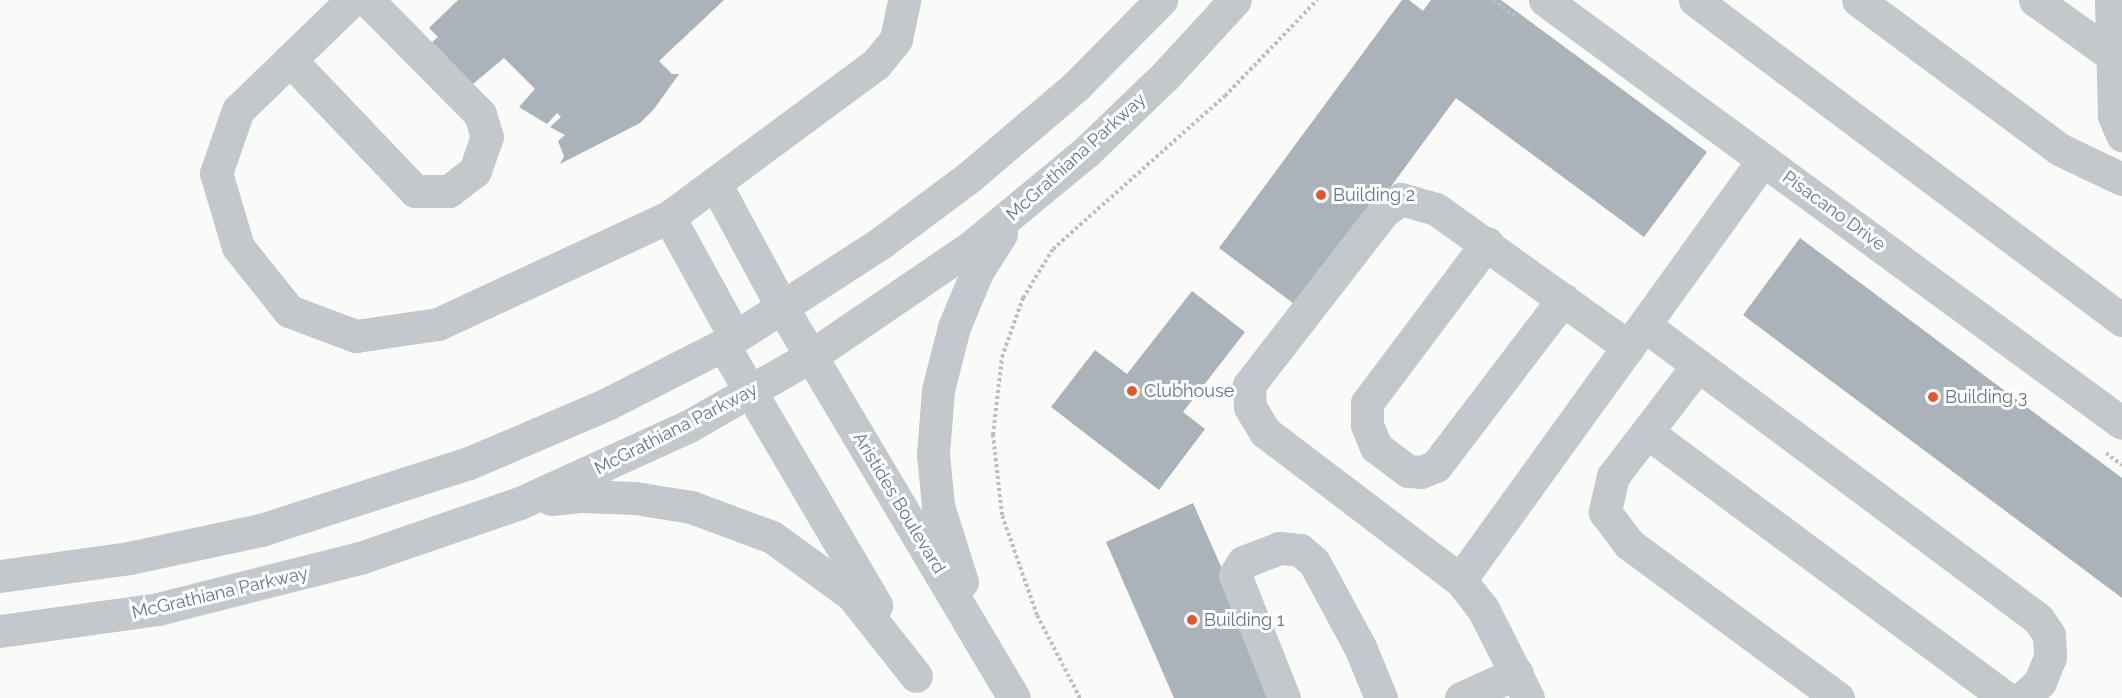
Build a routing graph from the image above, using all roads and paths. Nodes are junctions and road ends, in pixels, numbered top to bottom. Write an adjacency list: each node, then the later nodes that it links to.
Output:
1 (352, 0): 13 (street)
2 (368, 0): 13 (street)
3 (904, 0): 17 (street)
4 (1161, 0): 22 (street)
5 (1235, 0): 18 (street, McGrathiana Parkway)
6 (1317, 0): 38 (path)
7 (1545, 0): 15 (street, Pisacano Drive)
8 (1695, 0): 23 (street)
9 (1858, 0): 16 (street)
10 (2035, 0): 12 (street)
11 (2111, 0): 12 (street)
12 (2113, 56): 14 (street)
13 (290, 60): 19 (street)
14 (2121, 128)
15 (1763, 160): 24 (street); 29 (street, Pisacano Drive)
16 (2122, 179)
17 (716, 185): 19 (street); 22 (street, Aristides Boulevard)
18 (1024, 205): 26 (street, McGrathiana Parkway); 37 (street, Aristides Boulevard)
19 (669, 217): 25 (street)
20 (1487, 243): 21 (street); 21 (street); 33 (street)
21 (1563, 299): 24 (street)
22 (783, 309): 25 (street); 26 (street, Aristides Boulevard)
23 (2122, 320)
24 (1637, 336): 27 (street); 33 (street)
25 (729, 341): 28 (street); 32 (street)
26 (812, 356): 28 (street, McGrathiana Parkway); 37 (street, Aristides Boulevard)
27 (1698, 365): 30 (street); 44 (street)
28 (751, 392): 31 (street, McGrathiana Parkway); 36 (street)
29 (2122, 423)
30 (1648, 433): 42 (street); 43 (street)
31 (520, 503): 34 (street, McGrathiana Parkway); 36 (street)
32 (0, 576)
33 (1460, 580): 35 (street)
34 (0, 631)
35 (1523, 686): 41 (street)
36 (922, 687)
37 (1015, 698)
38 (1080, 698)
39 (1284, 698): 40 (street)
40 (1381, 698)
41 (1461, 698)
42 (1838, 698)
43 (2006, 698)
44 (2023, 698)

